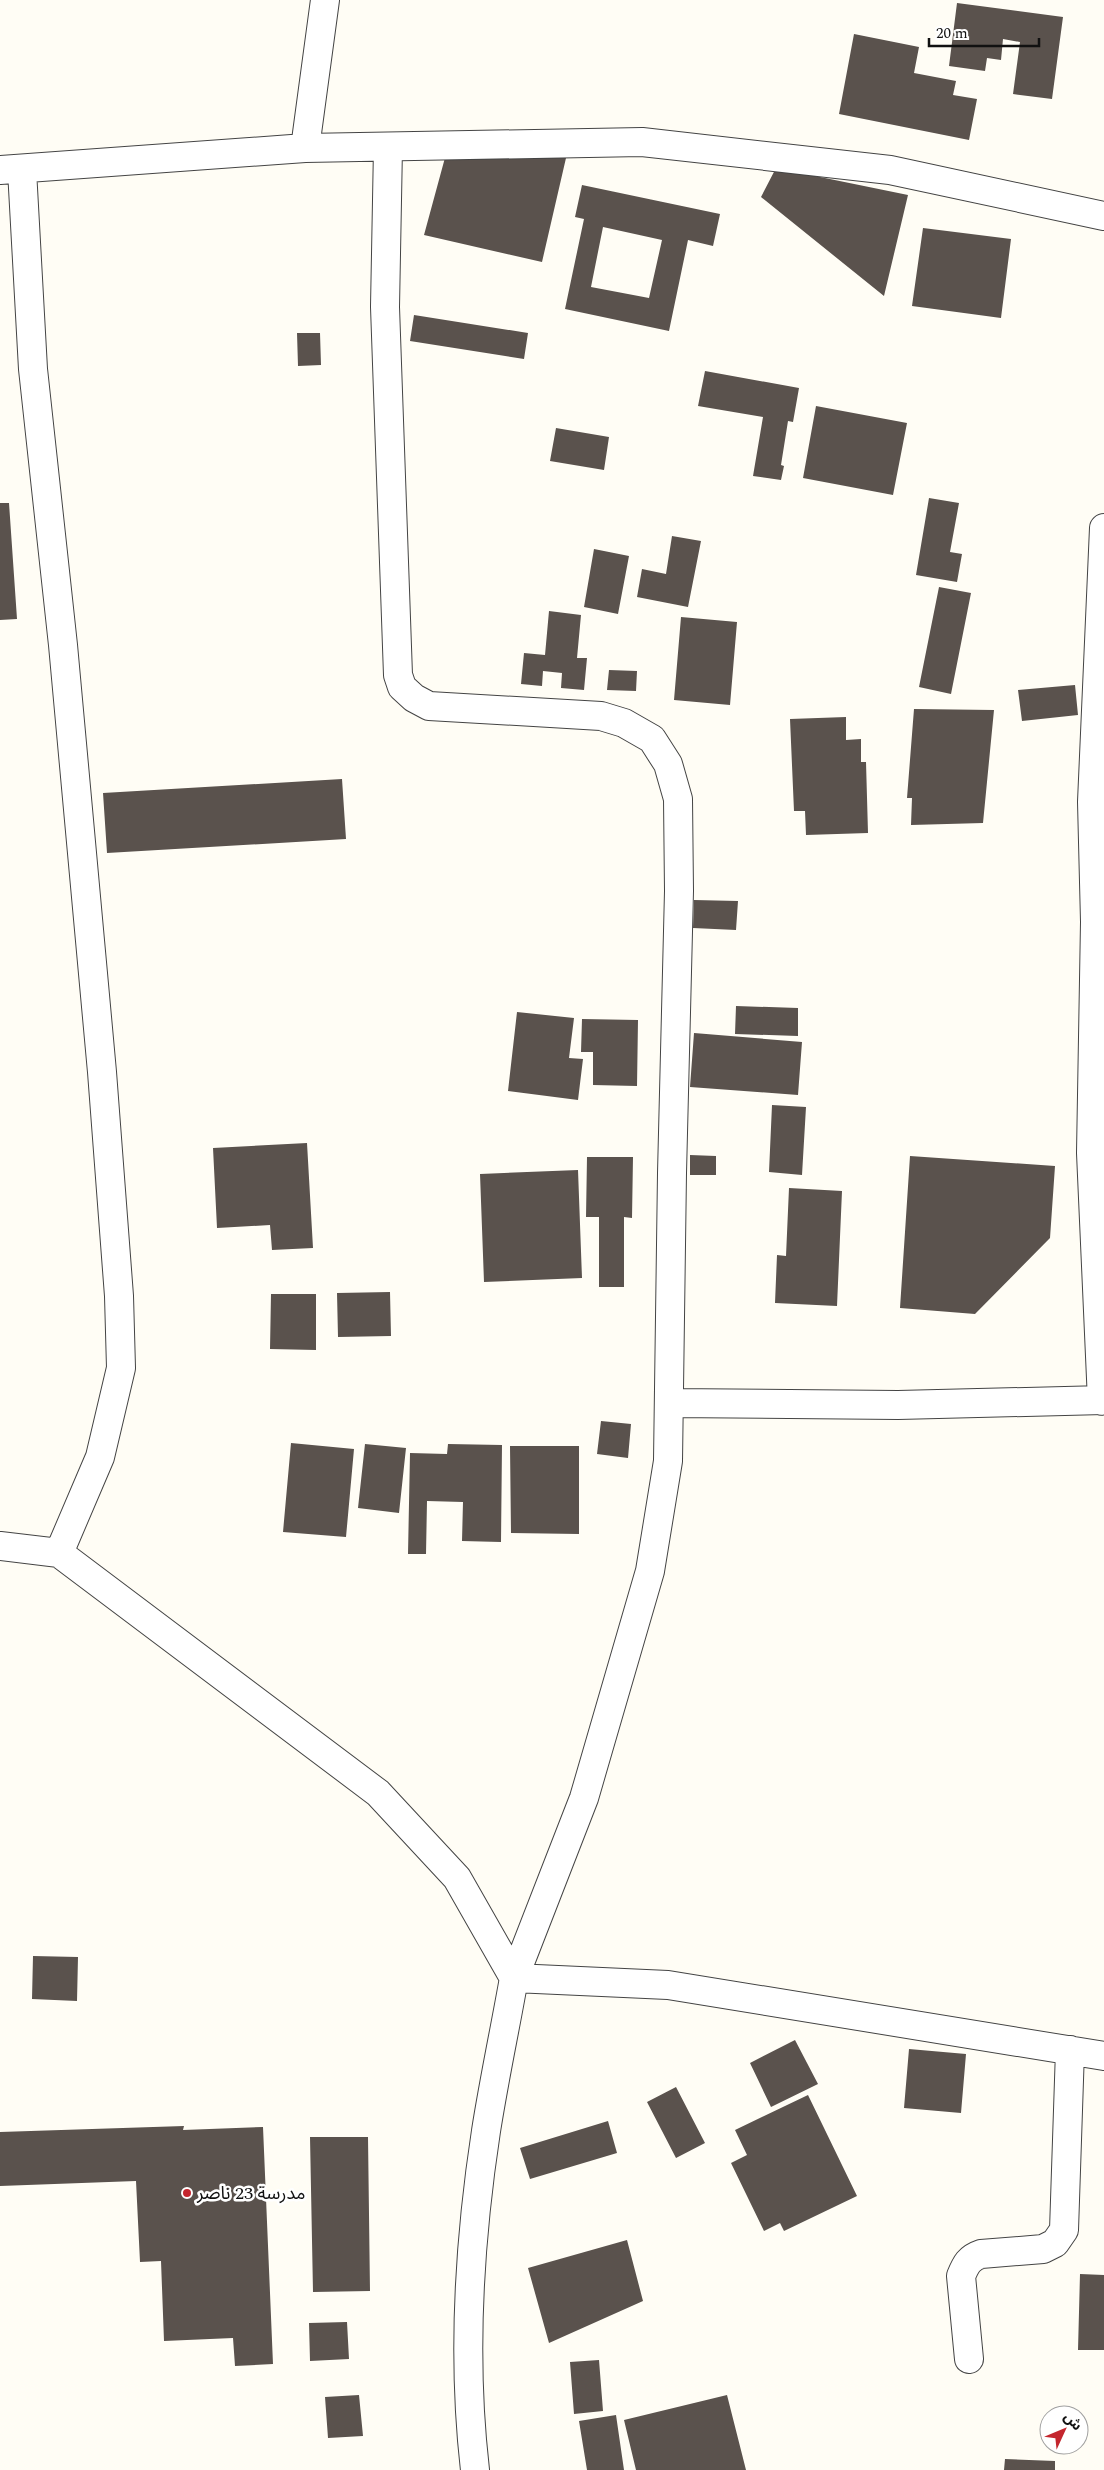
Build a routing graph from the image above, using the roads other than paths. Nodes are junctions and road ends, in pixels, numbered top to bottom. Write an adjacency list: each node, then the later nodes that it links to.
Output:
1 (325, 0): 3 (street)
2 (388, 146): 3 (street); 5 (street); 8 (street)
3 (305, 148): 4 (street)
4 (11, 170): 10 (street)
5 (1104, 216)
6 (1104, 528): 7 (street)
7 (1103, 1401): 8 (street)
8 (670, 1402): 11 (street)
9 (0, 1546): 10 (street)
10 (59, 1553): 11 (street)
11 (514, 1978): 12 (street); 15 (street)
12 (1070, 2050): 13 (street); 14 (street)
13 (1104, 2056)
14 (969, 2360)
15 (476, 2470)

